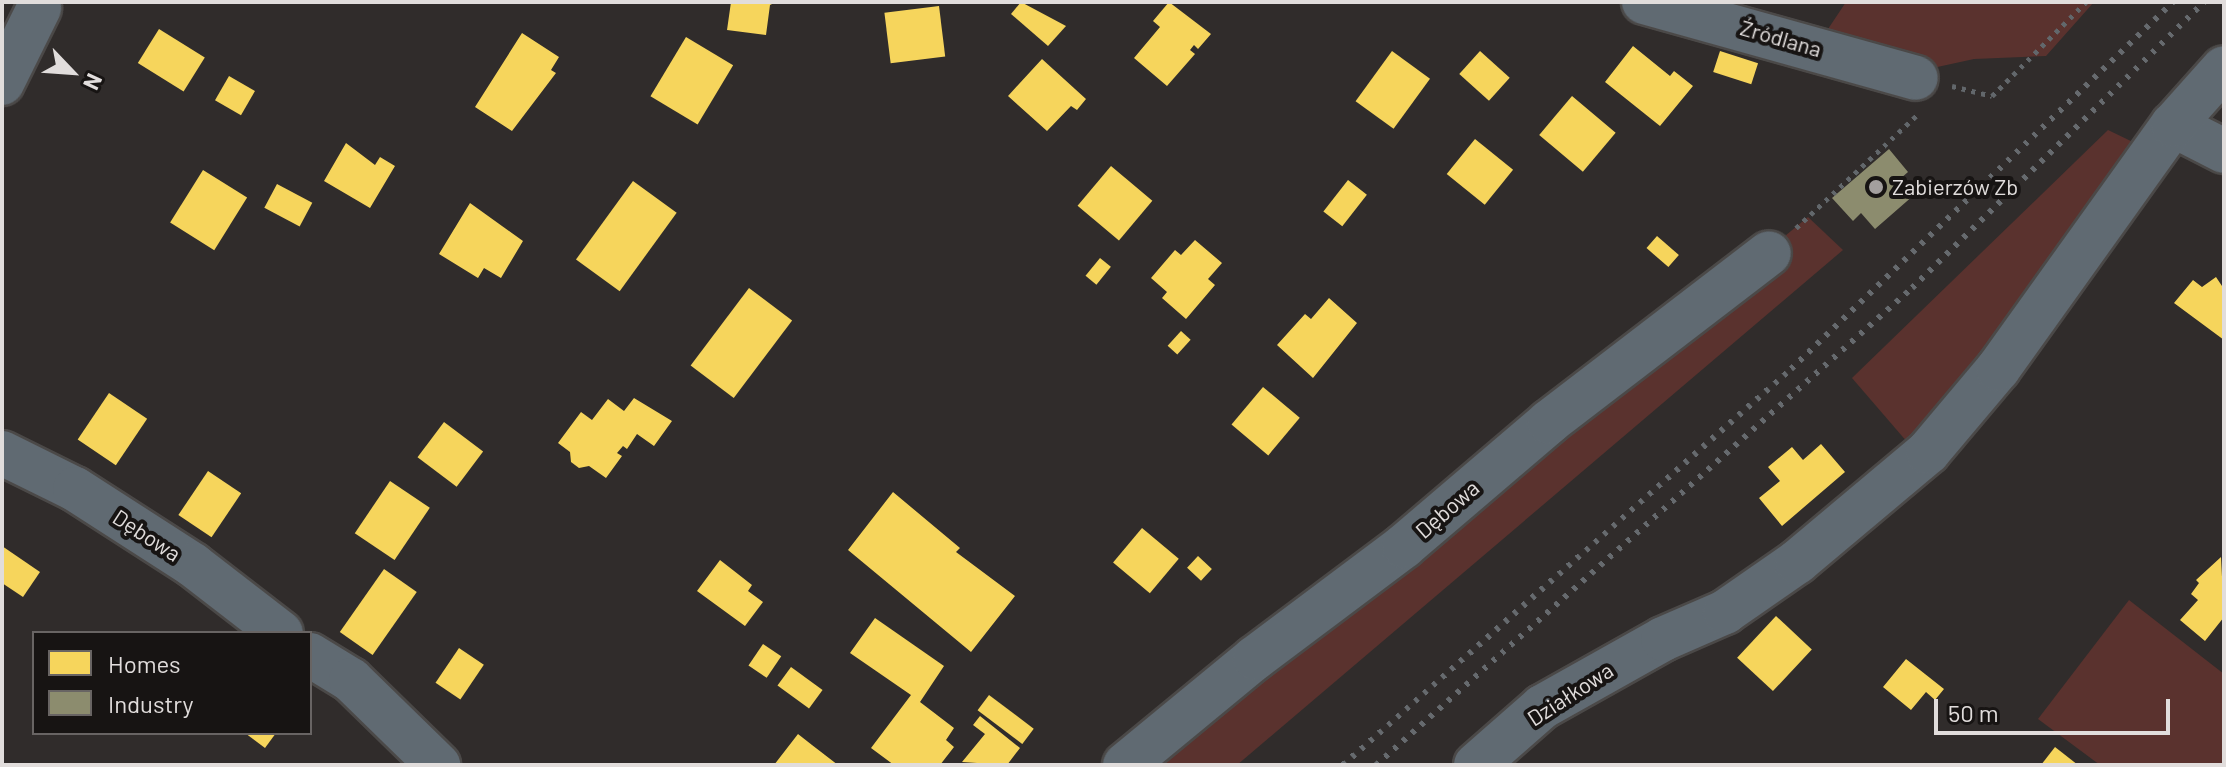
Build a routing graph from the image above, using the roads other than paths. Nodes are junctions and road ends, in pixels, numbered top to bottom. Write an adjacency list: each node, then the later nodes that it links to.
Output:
1 (1644, 2): 4 (street, Źródlana)
2 (39, 8): 5 (street)
3 (2224, 68): 6 (street, Działkowa)
4 (1916, 78)
5 (2, 83)
6 (2173, 125): 7 (street); 14 (street, Działkowa)
7 (2224, 151)
8 (1769, 253): 13 (street, Dębowa)
9 (2, 453): 10 (street, Dębowa)
10 (278, 631)
11 (312, 656): 12 (street)
12 (438, 765)
13 (1125, 765)
14 (1476, 765)

